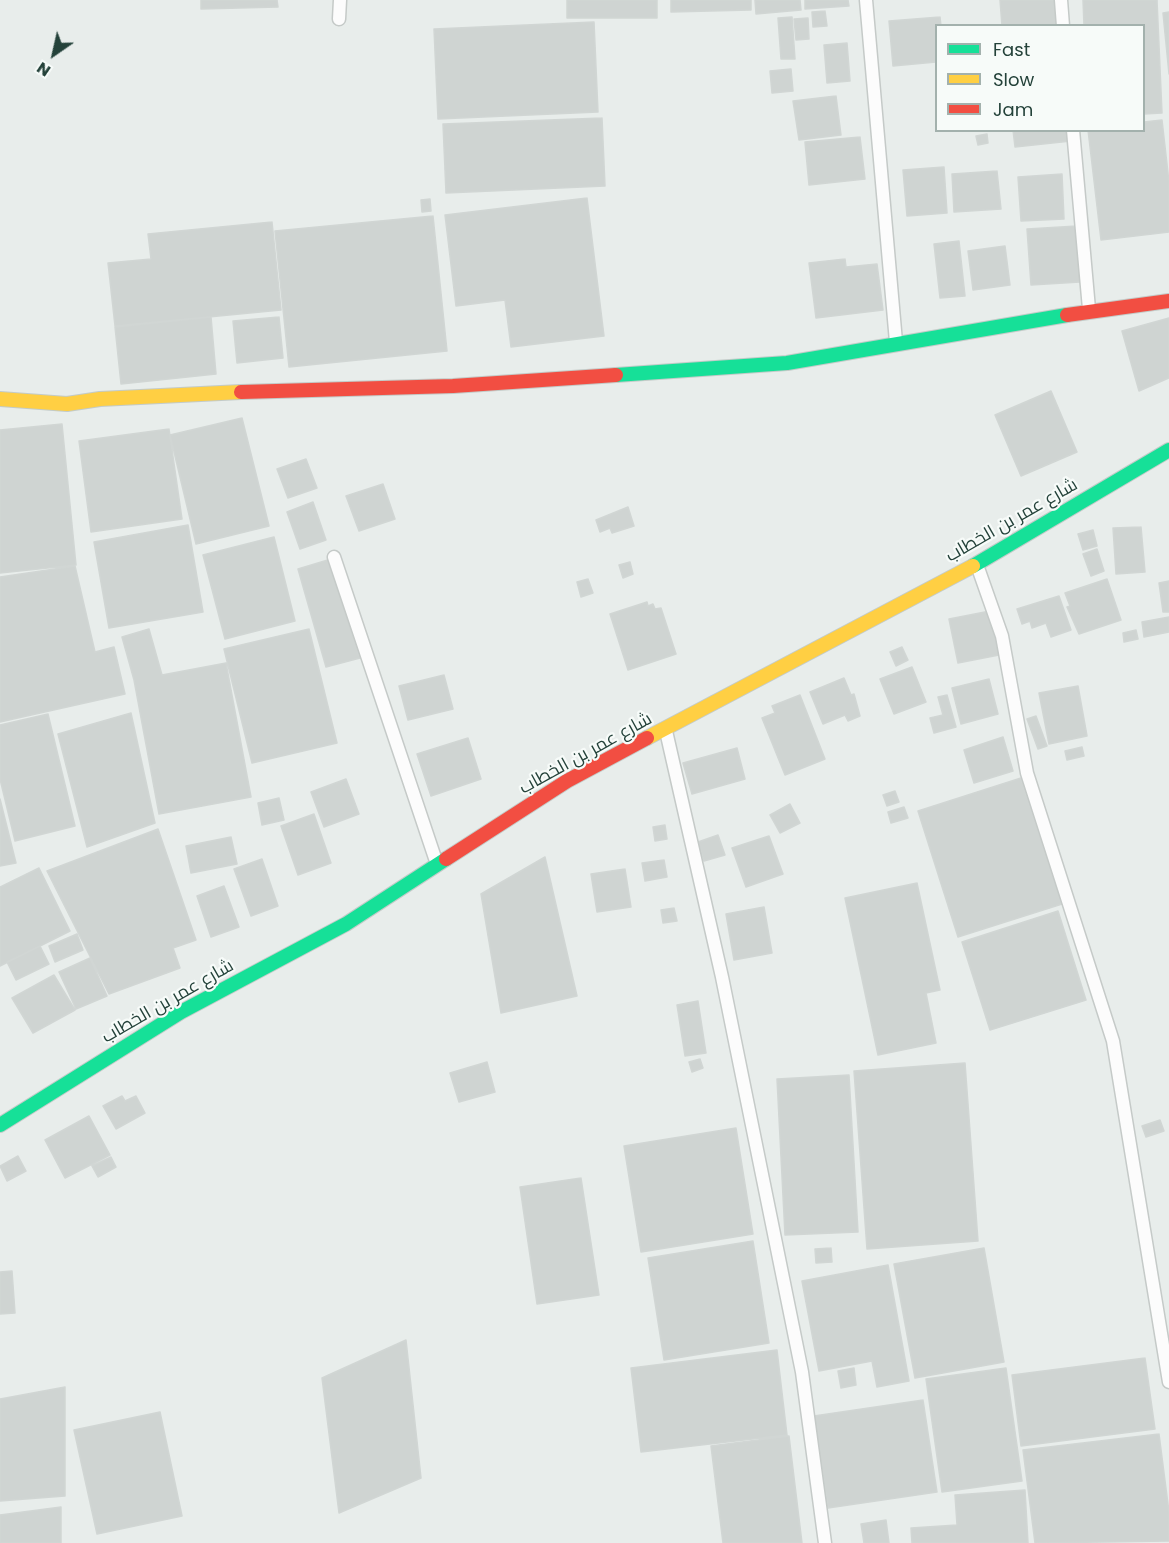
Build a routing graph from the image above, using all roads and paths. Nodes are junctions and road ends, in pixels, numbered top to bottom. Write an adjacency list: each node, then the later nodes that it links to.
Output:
1 (340, 0): 4 (lane)
2 (866, 0): 9 (lane)
3 (1061, 0): 5 (lane)
4 (339, 19)
5 (1064, 24)
6 (1073, 132): 8 (lane)
7 (1169, 301): 8 (main road)
8 (1089, 311): 9 (main road)
9 (896, 343): 10 (main road)
10 (0, 399)
11 (1169, 450): 13 (main road, شارع عمر بن الخطاب)
12 (334, 557): 15 (lane)
13 (977, 564): 14 (main road, شارع عمر بن الخطاب); 17 (lane)
14 (666, 730): 15 (main road, شارع عمر بن الخطاب); 18 (lane)
15 (438, 865): 16 (main road, شارع عمر بن الخطاب)
16 (0, 1125)
17 (1169, 1382)
18 (825, 1543)

